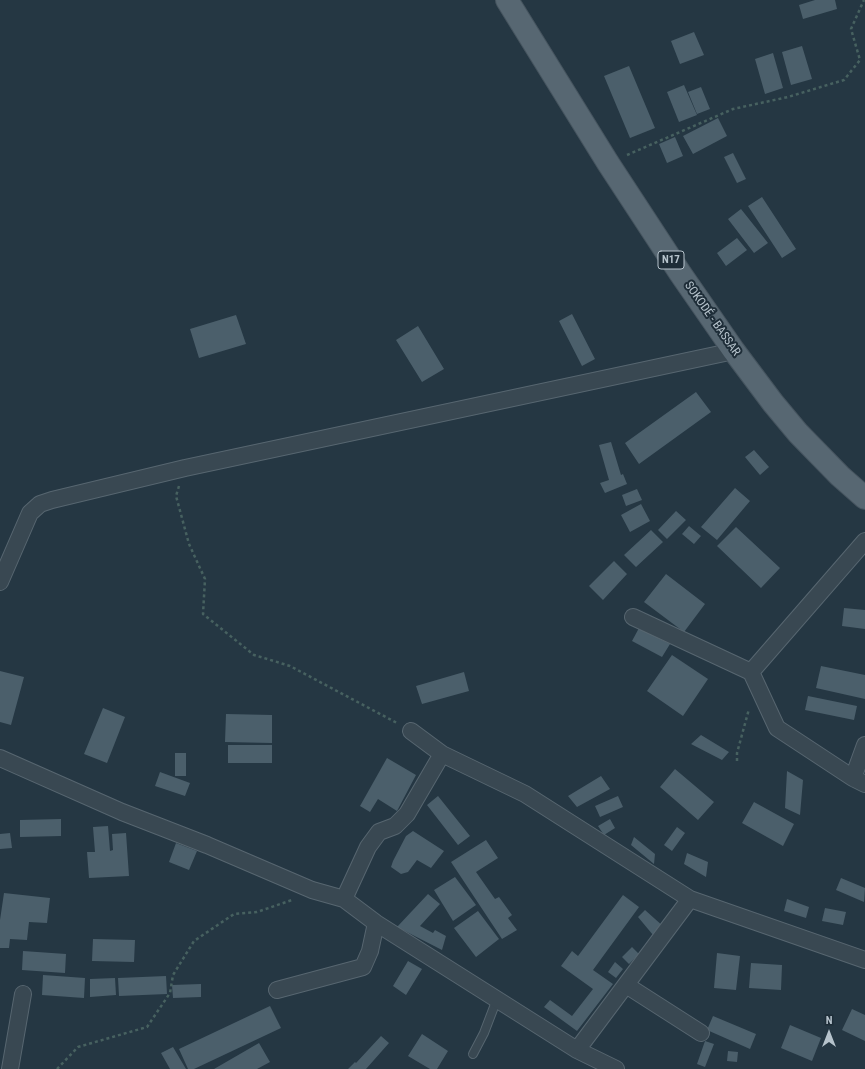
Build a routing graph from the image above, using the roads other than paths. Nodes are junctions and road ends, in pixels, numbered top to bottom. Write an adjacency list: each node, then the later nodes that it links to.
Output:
1 (507, 0): 2 (main road, SOKODÉ - BASSAR / N17)
2 (734, 351): 3 (main road, SOKODÉ - BASSAR / N17); 5 (street)
3 (865, 498)
4 (865, 541): 7 (street)
5 (0, 582)
6 (633, 617): 7 (street)
7 (751, 672): 12 (street)
8 (411, 731): 10 (street)
9 (865, 745): 12 (street)
10 (442, 754): 13 (street); 14 (street)
11 (0, 758): 13 (street)
12 (859, 781)
13 (344, 899): 15 (street)
14 (690, 899): 16 (street); 17 (street)
15 (376, 923): 18 (street); 20 (street)
16 (865, 960)
17 (626, 985): 21 (street); 22 (street)
18 (277, 990)
19 (23, 994): 24 (street)
20 (497, 999): 22 (street); 23 (lane)
21 (702, 1033)
22 (577, 1050): 25 (street)
23 (473, 1054)
24 (10, 1069)
25 (616, 1069)

